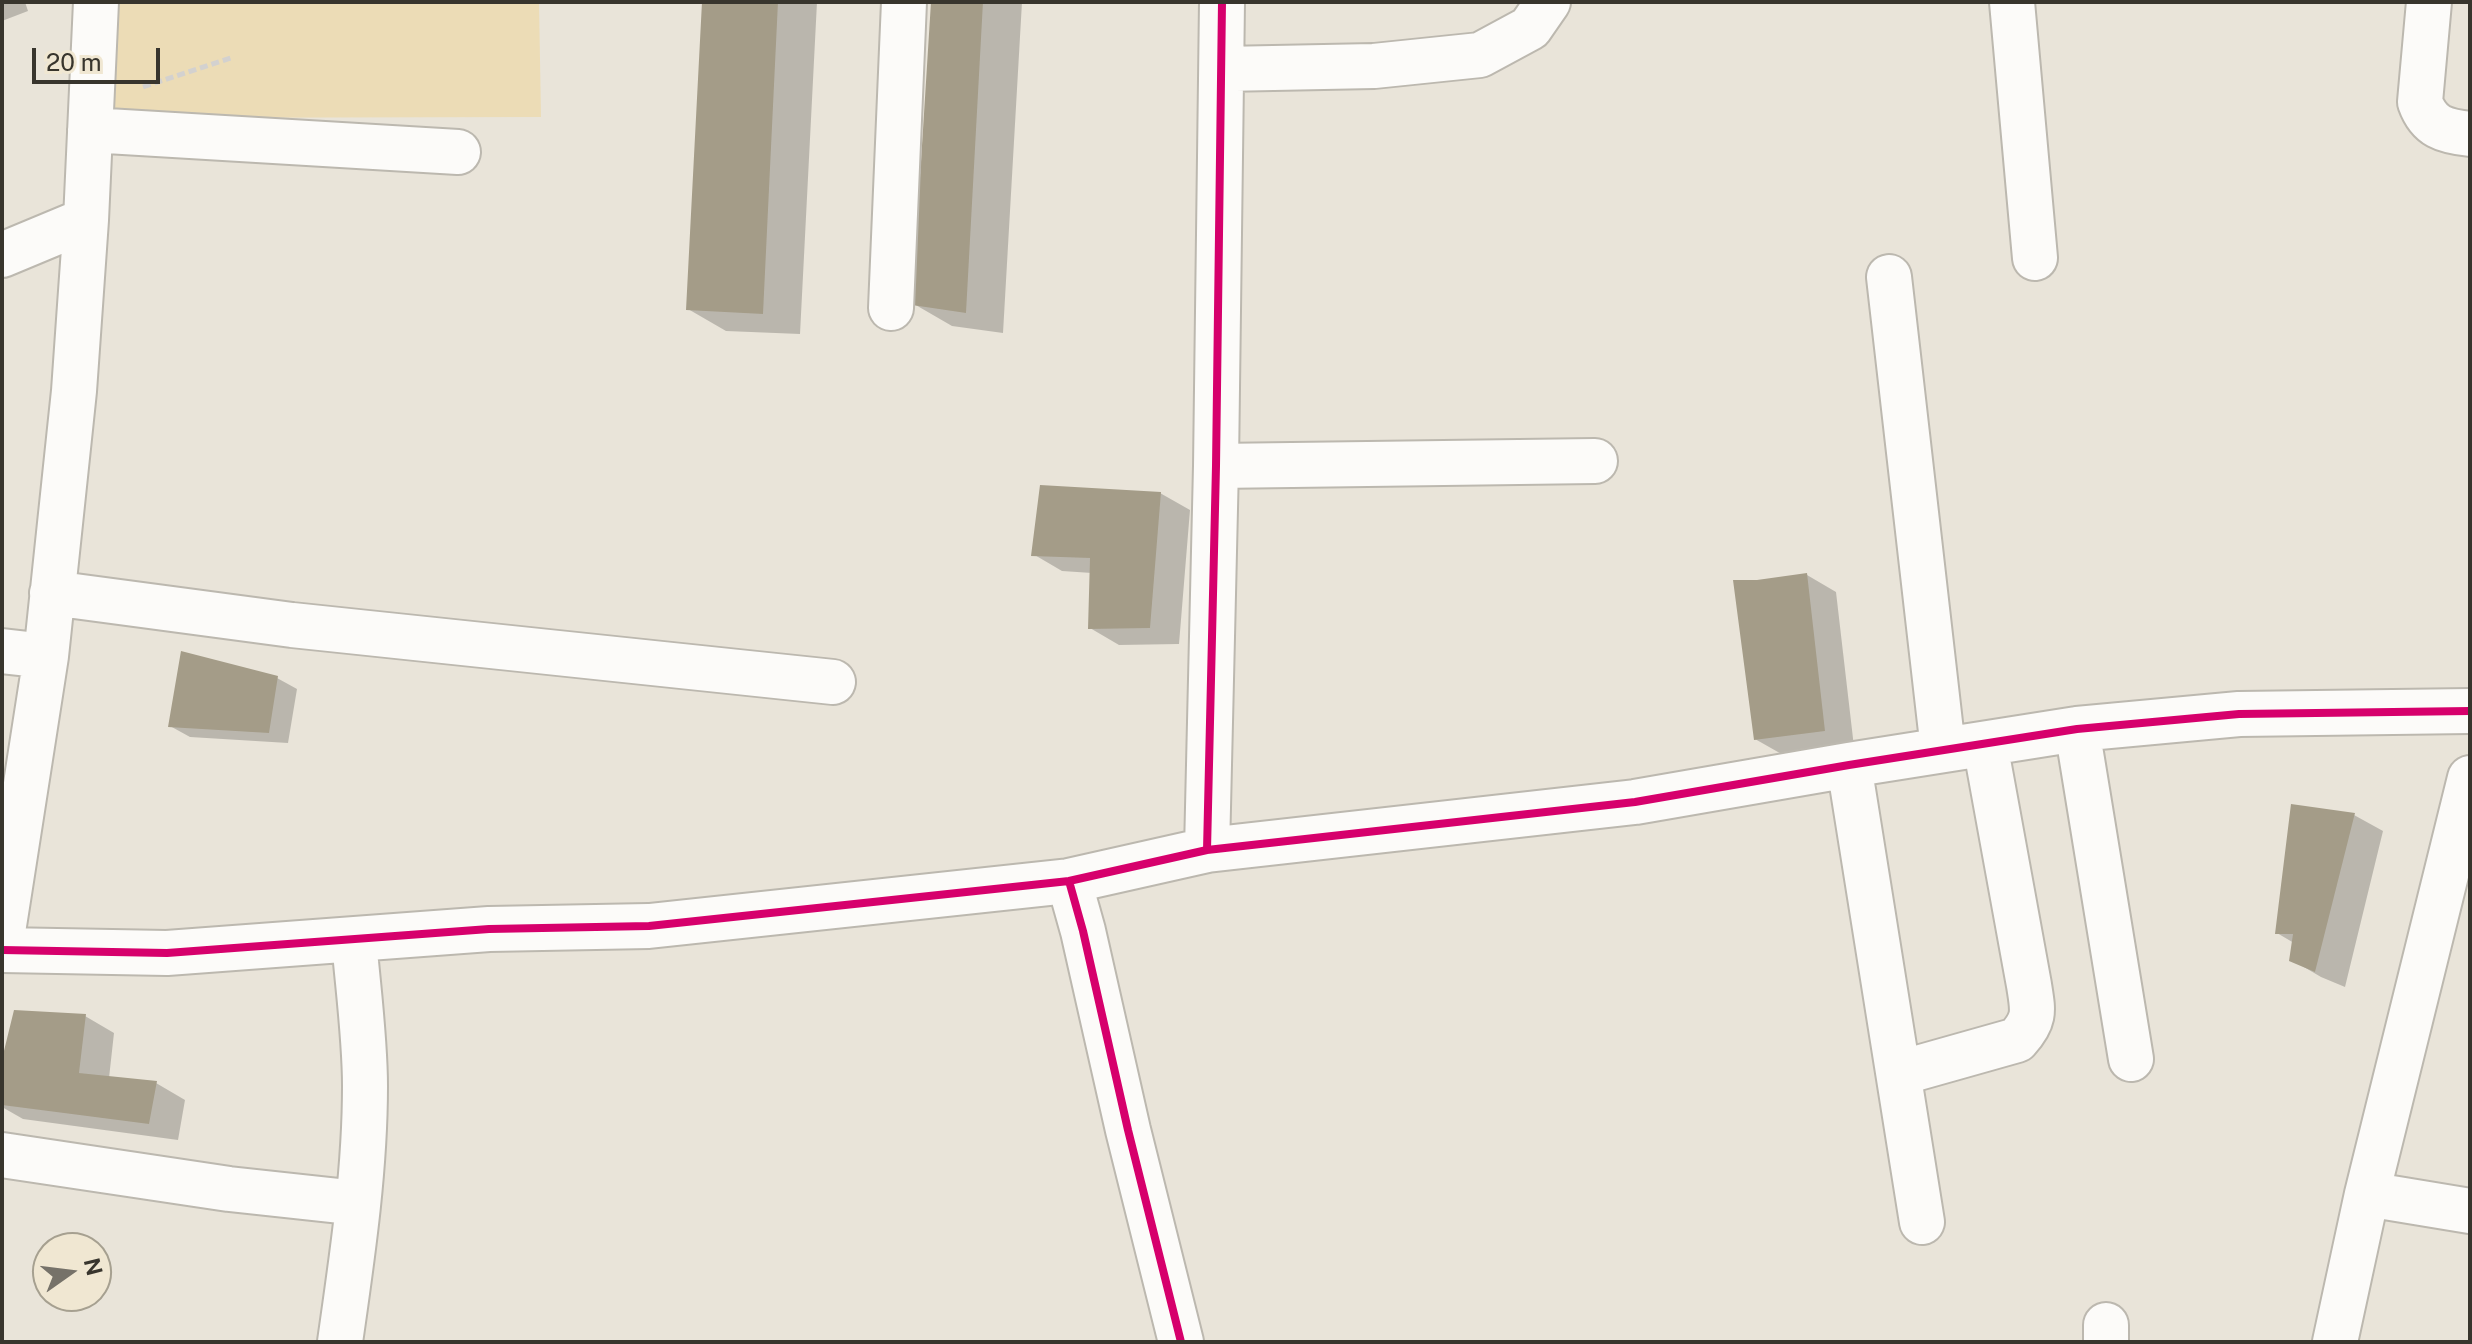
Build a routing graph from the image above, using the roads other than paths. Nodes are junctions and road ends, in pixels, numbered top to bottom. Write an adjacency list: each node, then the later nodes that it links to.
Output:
1 (96, 2): 8 (street)
2 (904, 2): 15 (street)
3 (1222, 2): 7 (street)
4 (1548, 2): 7 (street)
5 (2012, 2): 13 (street)
6 (2429, 2): 9 (street)
7 (1223, 69): 17 (street)
8 (91, 115): 10 (street); 11 (street)
9 (2470, 134)
10 (458, 152)
11 (86, 220): 12 (street); 18 (street)
12 (2, 255)
13 (2035, 258)
14 (1889, 277): 24 (street)
15 (891, 308)
16 (1595, 461): 17 (street)
17 (1216, 466): 27 (street)
18 (52, 593): 20 (street); 21 (street)
19 (2, 651): 20 (street)
20 (46, 656): 29 (street)
21 (833, 682)
22 (2470, 711): 23 (street)
23 (2077, 729): 24 (street); 32 (street)
24 (1964, 746): 25 (street); 33 (street)
25 (1849, 765): 27 (street); 33 (street)
26 (2470, 778): 35 (street)
27 (1207, 850): 28 (street)
28 (1069, 881): 30 (street); 40 (street)
29 (2, 938)
30 (354, 940): 31 (street); 36 (street)
31 (2, 950)
32 (2131, 1059)
33 (1900, 1073): 38 (street)
34 (2, 1155): 36 (street)
35 (2367, 1194): 37 (street); 41 (street)
36 (358, 1203): 39 (street)
37 (2470, 1211)
38 (1922, 1222)
39 (340, 1342)
40 (1181, 1342)
41 (2335, 1342)

